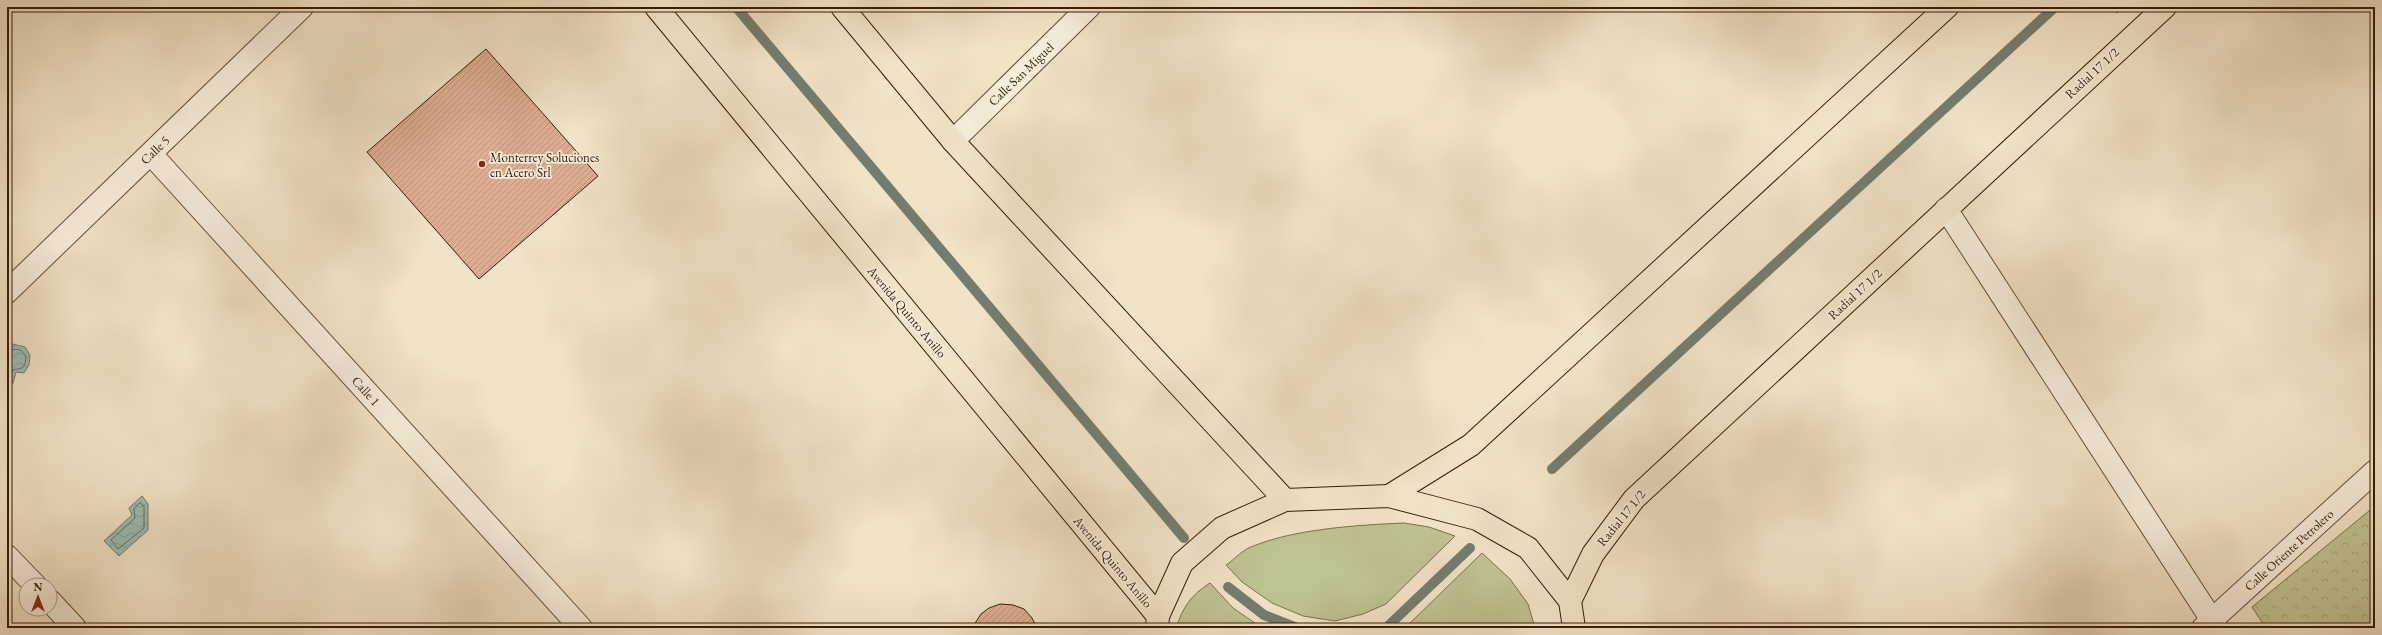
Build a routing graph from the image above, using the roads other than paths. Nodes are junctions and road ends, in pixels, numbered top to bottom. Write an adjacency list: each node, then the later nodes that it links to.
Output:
1 (302, 7): 8 (street, Calle 5)
2 (656, 7): 18 (main road, Avenida Quinto Anillo)
3 (842, 7): 7 (main road)
4 (1089, 7): 7 (street, Calle San Miguel)
5 (1947, 7): 12 (main road)
6 (2165, 7): 9 (main road, Radial 17 1/2)
7 (953, 140): 13 (main road)
8 (151, 154): 10 (street, Calle 5); 21 (street, Calle 1)
9 (1946, 209): 16 (main road, Radial 17 1/2); 19 (street)
10 (7, 292)
11 (2375, 471): 19 (street, Calle Oriente Petrolero)
12 (1389, 496): 13 (main road); 16 (main road)
13 (1285, 500): 18 (main road)
14 (7, 556): 15 (street)
15 (27, 577)
16 (1570, 601): 22 (main road)
17 (58, 610): 20 (street)
18 (1157, 622)
19 (2210, 625)
20 (75, 628)
21 (581, 628)
22 (1574, 628)

